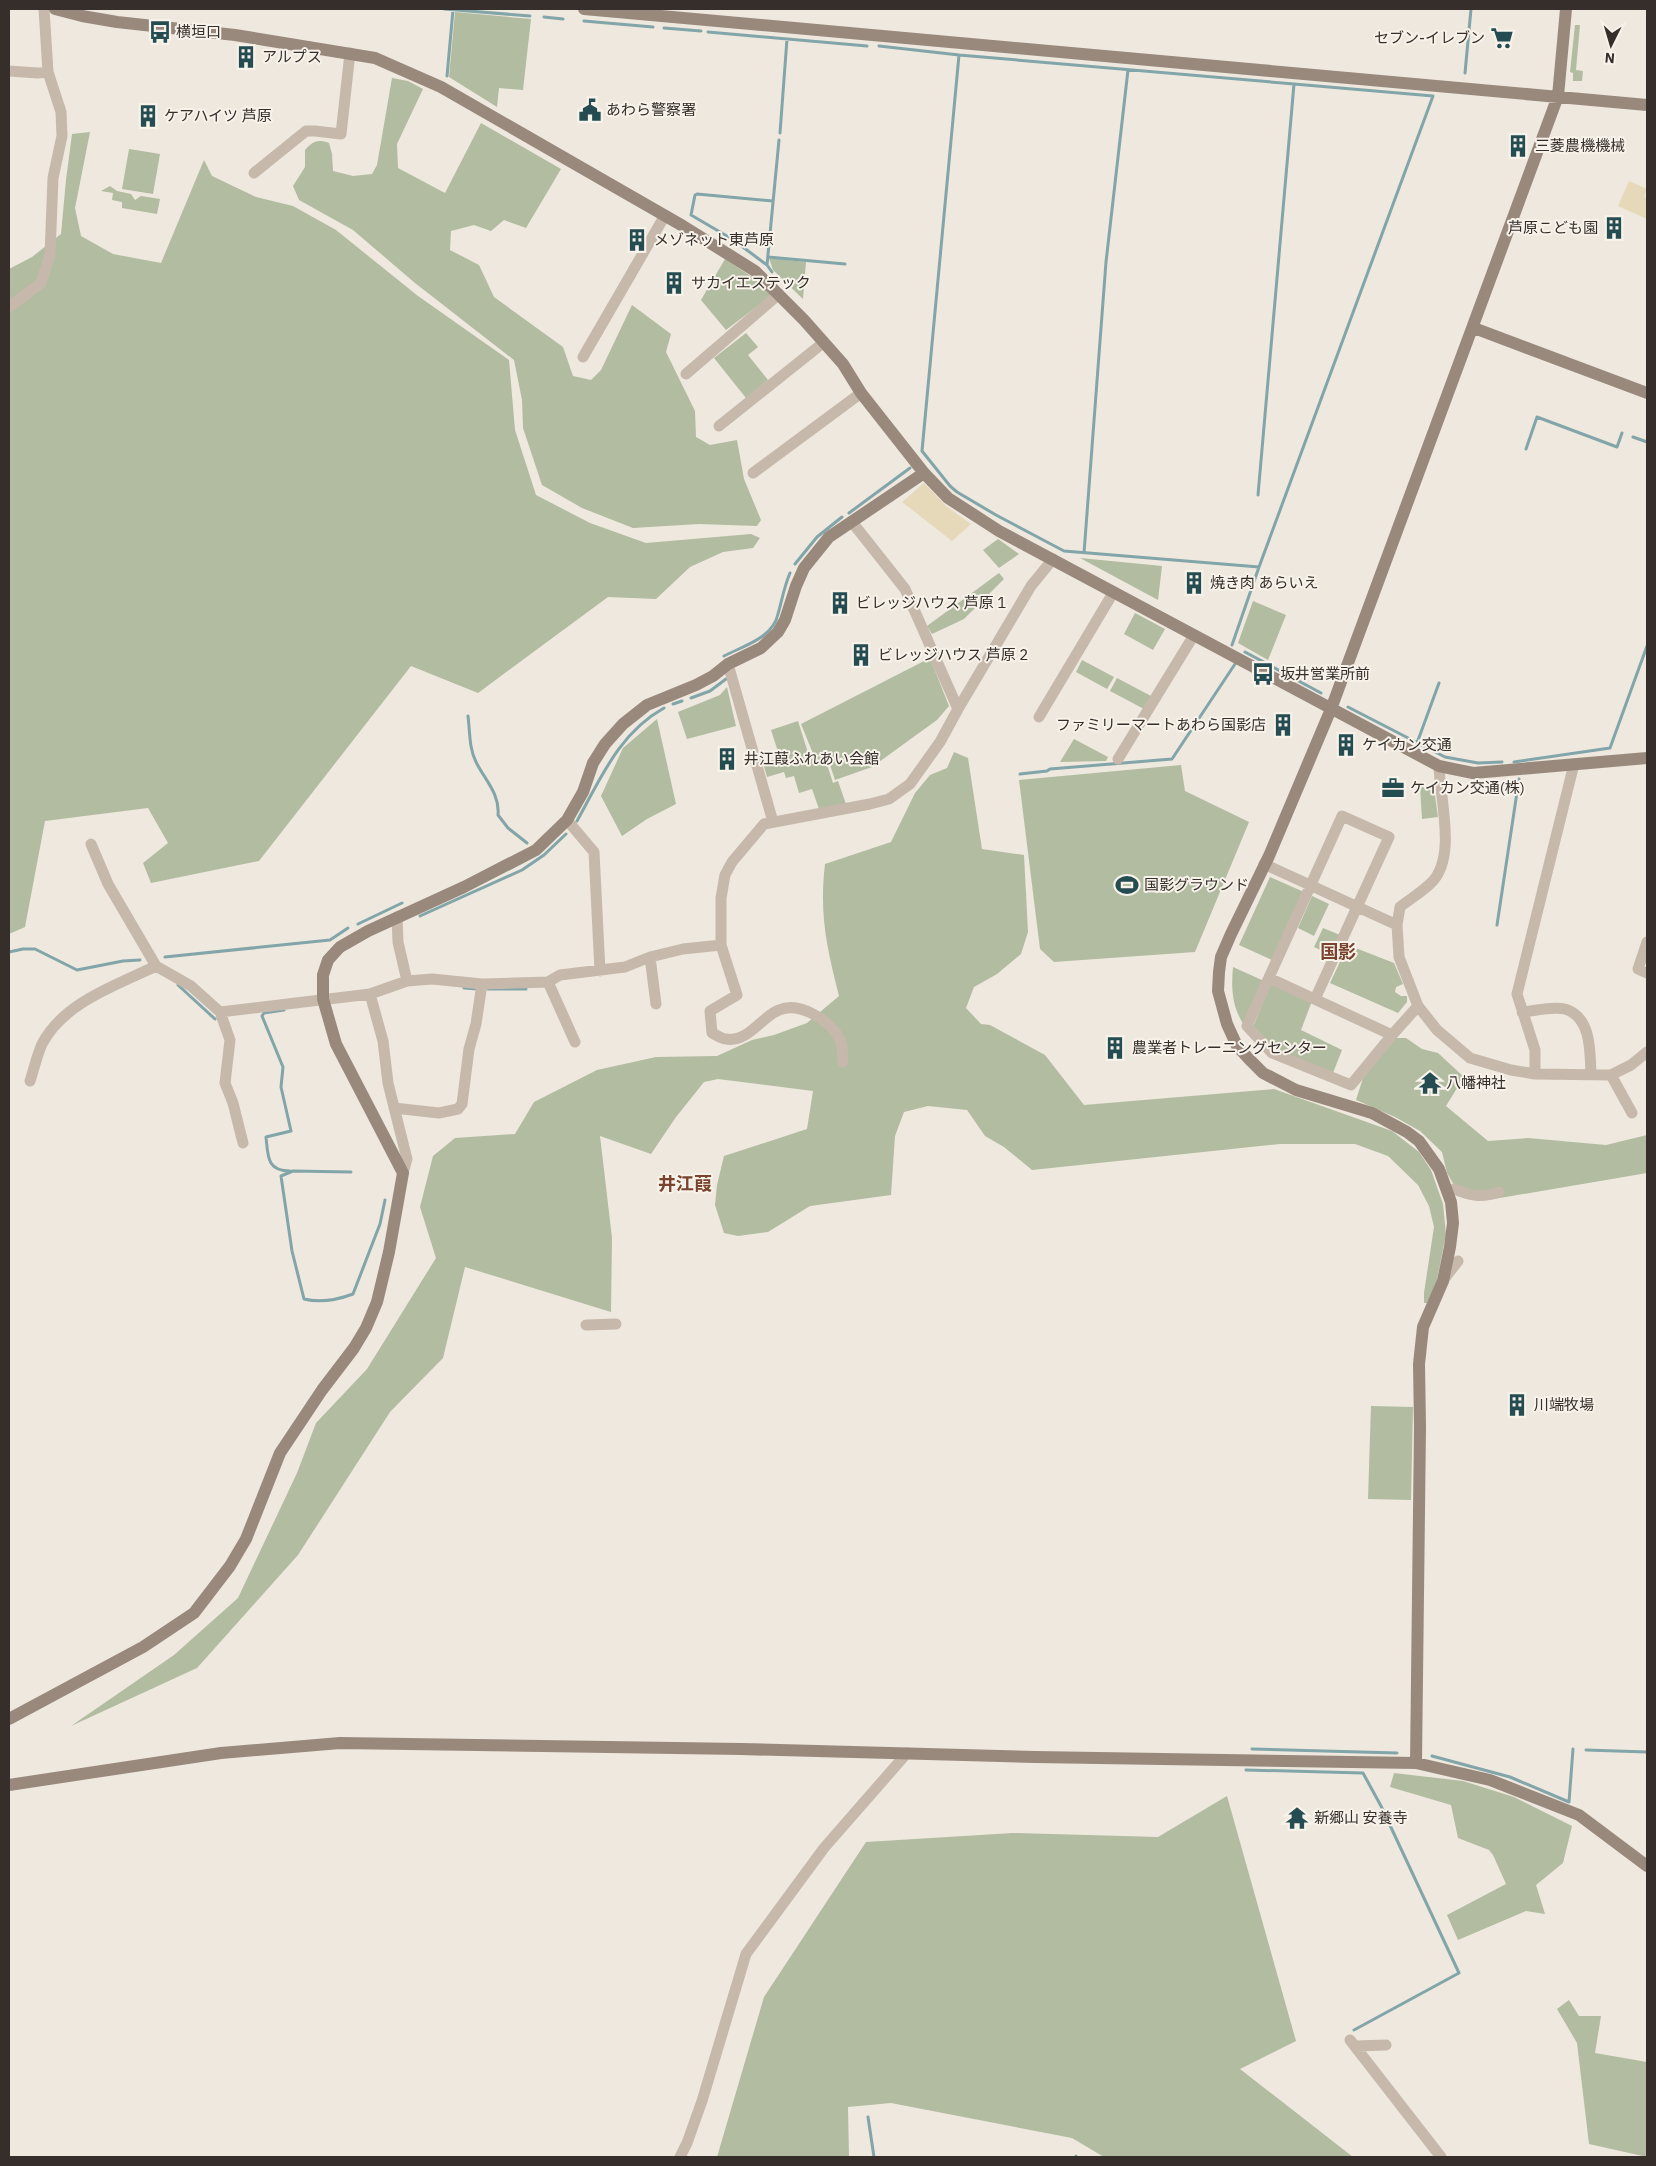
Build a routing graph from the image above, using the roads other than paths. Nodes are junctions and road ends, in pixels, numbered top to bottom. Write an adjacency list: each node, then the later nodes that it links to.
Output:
1 (44, 9): 7 (street)
2 (55, 9): 5 (street)
3 (584, 9): 8 (street)
4 (1566, 9): 8 (street)
5 (350, 53): 10 (street); 11 (street)
6 (9, 70): 7 (street)
7 (48, 72): 13 (street)
8 (1558, 96): 9 (street); 14 (street)
9 (1647, 105)
10 (254, 173)
11 (664, 217): 12 (street); 16 (street)
12 (779, 294): 15 (street); 17 (street)
13 (9, 307)
14 (1474, 328): 19 (street); 29 (street)
15 (823, 343): 18 (street); 20 (street)
16 (584, 357)
17 (686, 374)
18 (861, 393): 21 (street); 22 (street)
19 (1647, 393)
20 (719, 426)
21 (753, 473)
22 (924, 473): 23 (street); 24 (street)
23 (852, 522): 27 (street); 28 (street)
24 (1053, 559): 25 (street); 28 (street)
25 (1113, 593): 26 (street); 30 (street)
26 (1194, 635): 29 (street); 32 (street)
27 (728, 664): 35 (street); 36 (street)
28 (958, 709): 36 (street)
29 (1331, 709): 34 (street); 38 (street)
30 (1039, 717)
31 (1647, 758): 33 (street)
32 (1118, 759)
33 (1574, 764): 34 (street); 59 (street)
34 (1439, 766): 42 (street)
35 (567, 820): 41 (street); 47 (street)
36 (772, 822): 44 (street)
37 (91, 844): 46 (street)
38 (1264, 864): 39 (street); 75 (street)
39 (1310, 886): 40 (street); 40 (street); 49 (street)
40 (1356, 907): 42 (street); 55 (street)
41 (397, 917): 50 (street); 54 (street)
42 (1397, 925): 57 (street)
43 (1647, 942): 48 (street)
44 (721, 944): 45 (street); 63 (street)
45 (650, 957): 47 (street); 56 (street)
46 (156, 966): 58 (street); 67 (street)
47 (600, 971): 51 (street)
48 (1647, 972)
49 (1269, 978): 55 (street); 60 (street)
50 (407, 981): 52 (street); 53 (street)
51 (548, 982): 52 (street); 61 (street)
52 (482, 984): 68 (street)
53 (370, 994): 54 (street); 68 (street)
54 (323, 999): 58 (street); 71 (street)
55 (1315, 999): 60 (street)
56 (656, 1004)
57 (1418, 1006): 60 (street); 64 (street)
58 (220, 1012): 70 (street)
59 (1522, 1012): 64 (street); 66 (street)
60 (1392, 1035)
61 (575, 1042)
62 (1647, 1052): 65 (street)
63 (843, 1062)
64 (1535, 1074): 66 (street)
65 (1611, 1074): 66 (street); 69 (street)
66 (1590, 1075)
67 (30, 1081)
68 (394, 1108): 71 (street)
69 (1632, 1113)
70 (243, 1143)
71 (403, 1173): 78 (street)
72 (1454, 1189): 73 (street)
73 (1499, 1192)
74 (1458, 1261): 75 (street)
75 (1443, 1281): 80 (street)
76 (616, 1324): 77 (street)
77 (586, 1325)
78 (9, 1719)
79 (907, 1753): 80 (street); 81 (street); 84 (street)
80 (1416, 1763): 82 (street)
81 (9, 1785)
82 (1647, 1866)
83 (1386, 2045): 85 (street)
84 (680, 2157)
85 (1441, 2157)

